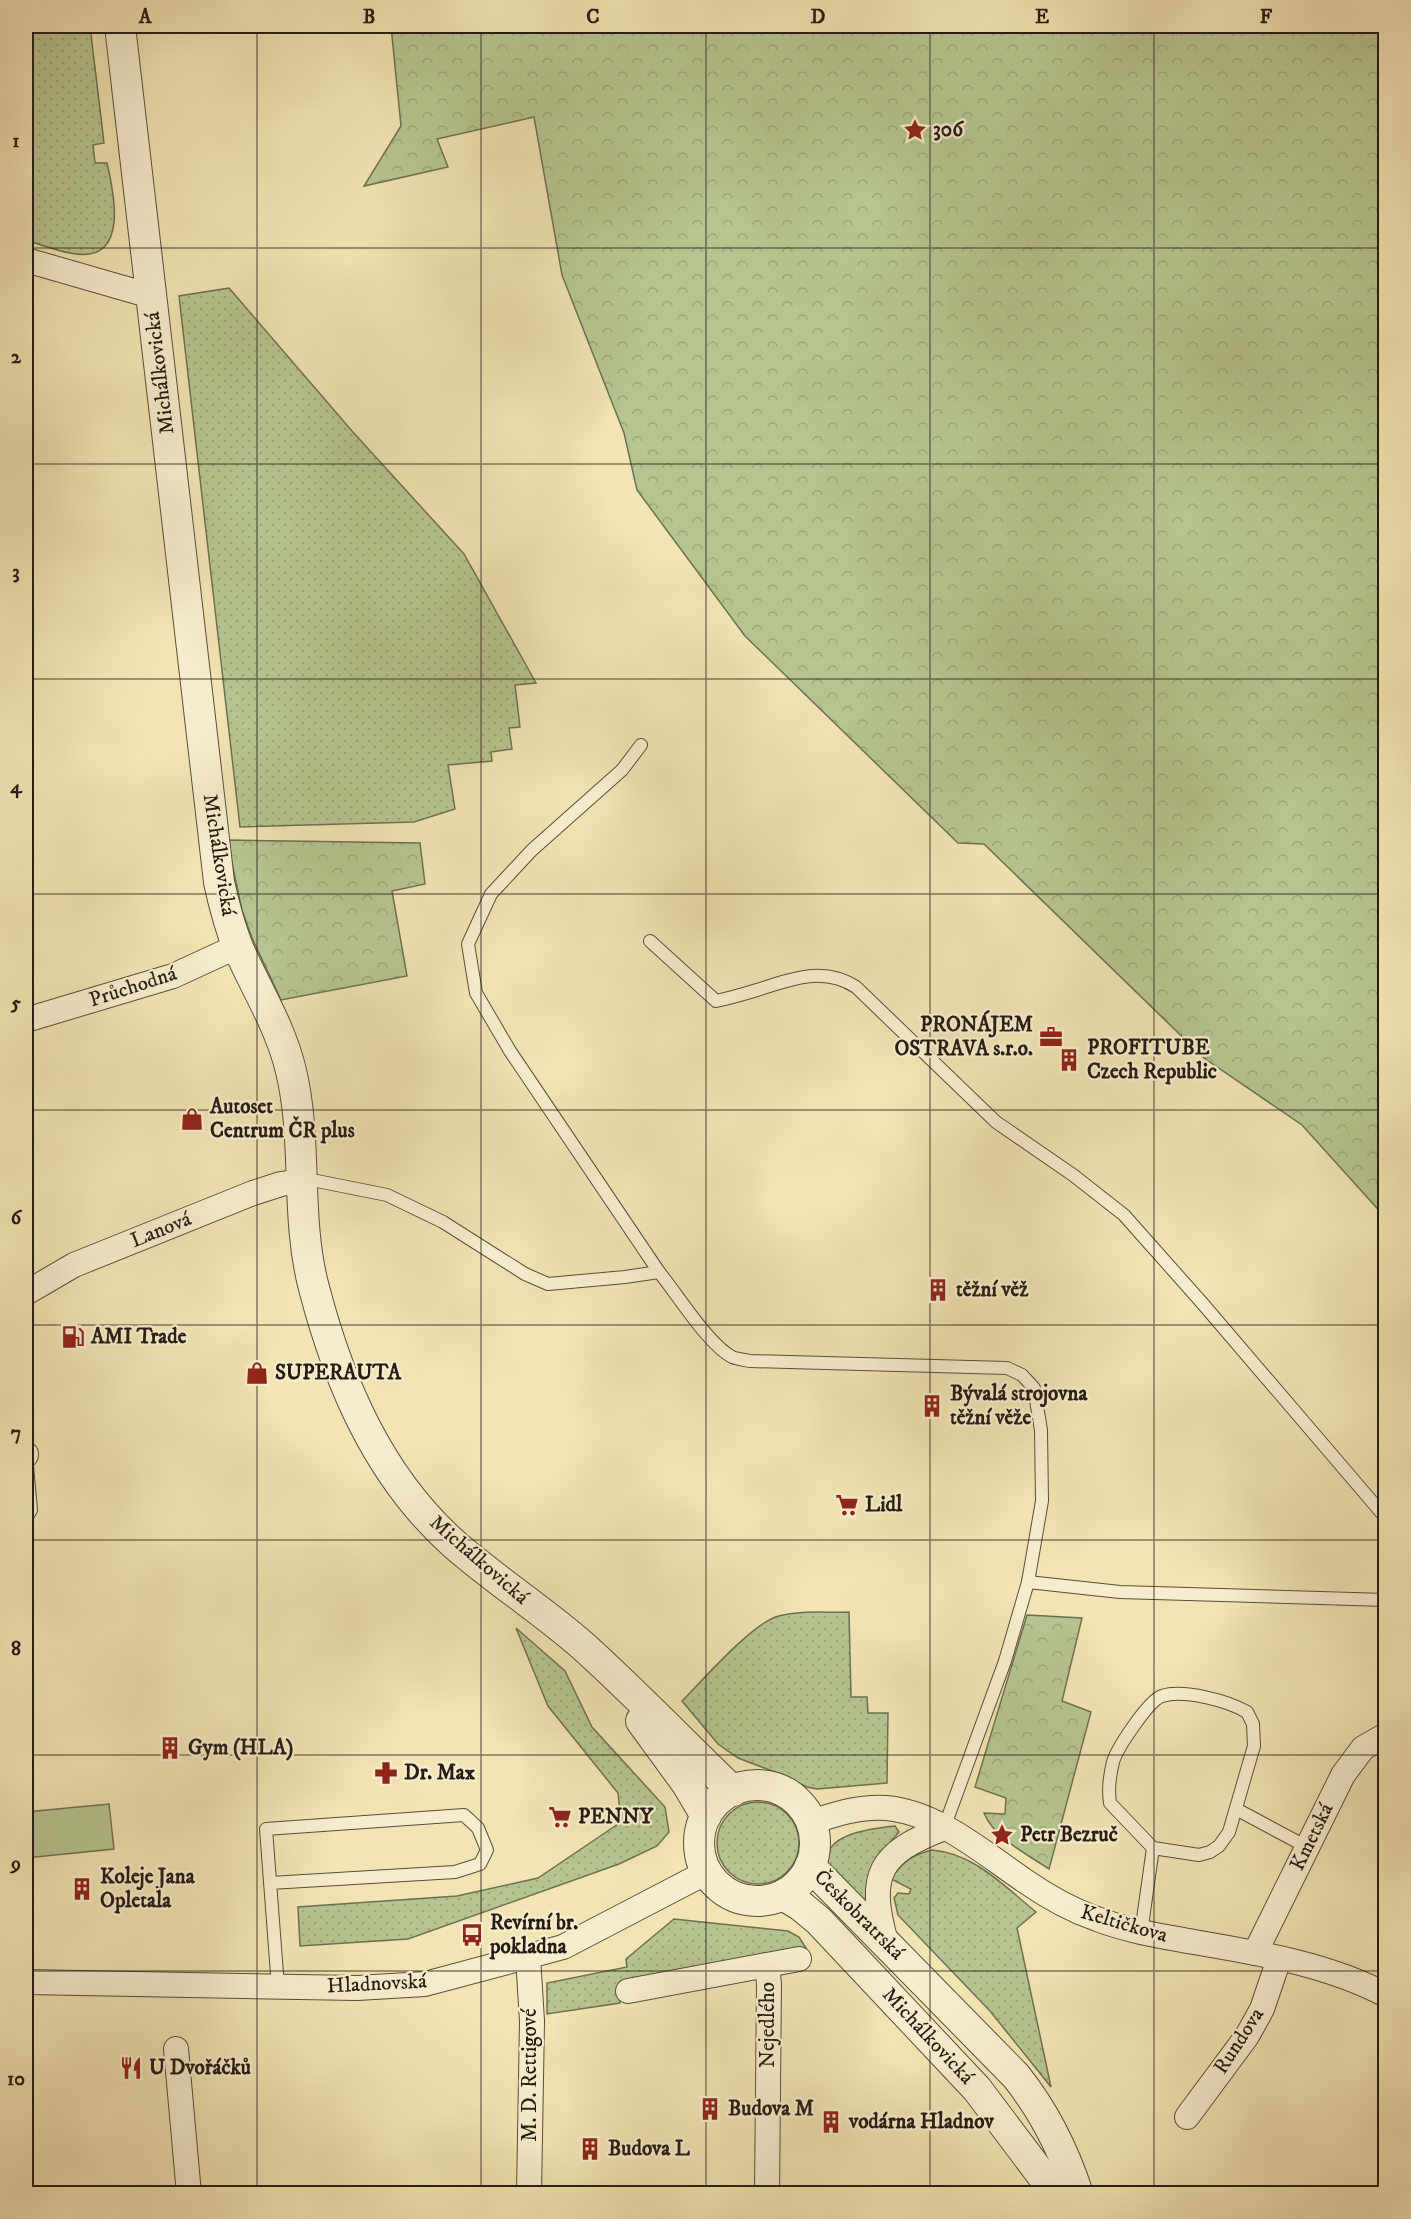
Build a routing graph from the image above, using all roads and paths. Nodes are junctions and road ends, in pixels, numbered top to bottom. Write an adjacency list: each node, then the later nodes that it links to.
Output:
1 (120, 26): 3 (street, Michálkovická)
2 (26, 260): 3 (street)
3 (151, 296): 6 (street, Michálkovická)
4 (640, 745): 9 (lane)
5 (650, 941): 13 (lane)
6 (238, 946): 7 (street, Průchodná); 8 (street, Michálkovická)
7 (26, 1020)
8 (301, 1181): 9 (lane); 10 (street, Lanová); 16 (street, Michálkovická)
9 (659, 1272): 14 (lane)
10 (26, 1293)
11 (26, 1455): 12 (lane)
12 (26, 1518)
13 (1386, 1518)
14 (1028, 1582): 15 (lane); 22 (lane)
15 (1386, 1600)
16 (582, 1646): 18 (street, Michálkovická); 20 (street, Michálkovická)
17 (1386, 1735): 23 (street, Kmetská)
18 (733, 1791): 20 (street); 21 (street)
19 (1236, 1809): 23 (lane); 24 (lane); 24 (lane)
20 (706, 1816): 26 (street)
21 (811, 1822): 22 (street, Keltičkova); 25 (street)
22 (944, 1828): 29 (street, Keltičkova); 30 (street)
23 (1307, 1847): 31 (street, Kmetská)
24 (1153, 1848): 29 (lane)
25 (810, 1866): 28 (street); 30 (street, Českobratrská)
26 (707, 1872): 28 (street); 32 (street, Hladnovská)
27 (270, 1883): 27 (lane); 38 (lane)
28 (783, 1895): 46 (street, Michálkovická)
29 (1142, 1933): 31 (street, Keltičkova)
30 (886, 1942): 35 (street, Českobratrská)
31 (1255, 1953): 34 (street, Keltičkova)
32 (528, 1957): 38 (street, Hladnovská); 44 (street, M. D. Rettigové)
33 (799, 1959): 36 (street, Nejedlého)
34 (1279, 1959): 40 (street, Keltičkova); 42 (street, Rundova)
35 (908, 1964): 47 (street, Michálkovická)
36 (766, 1965): 39 (street, Nejedlého); 45 (street, Nejedlého)
37 (26, 1982): 38 (street, Hladnovská)
38 (278, 1987)
39 (628, 1991)
40 (1386, 1995)
41 (176, 2049): 43 (street)
42 (1187, 2117)
43 (189, 2193)
44 (529, 2193)
45 (767, 2193)
46 (1056, 2193)
47 (1078, 2193)

